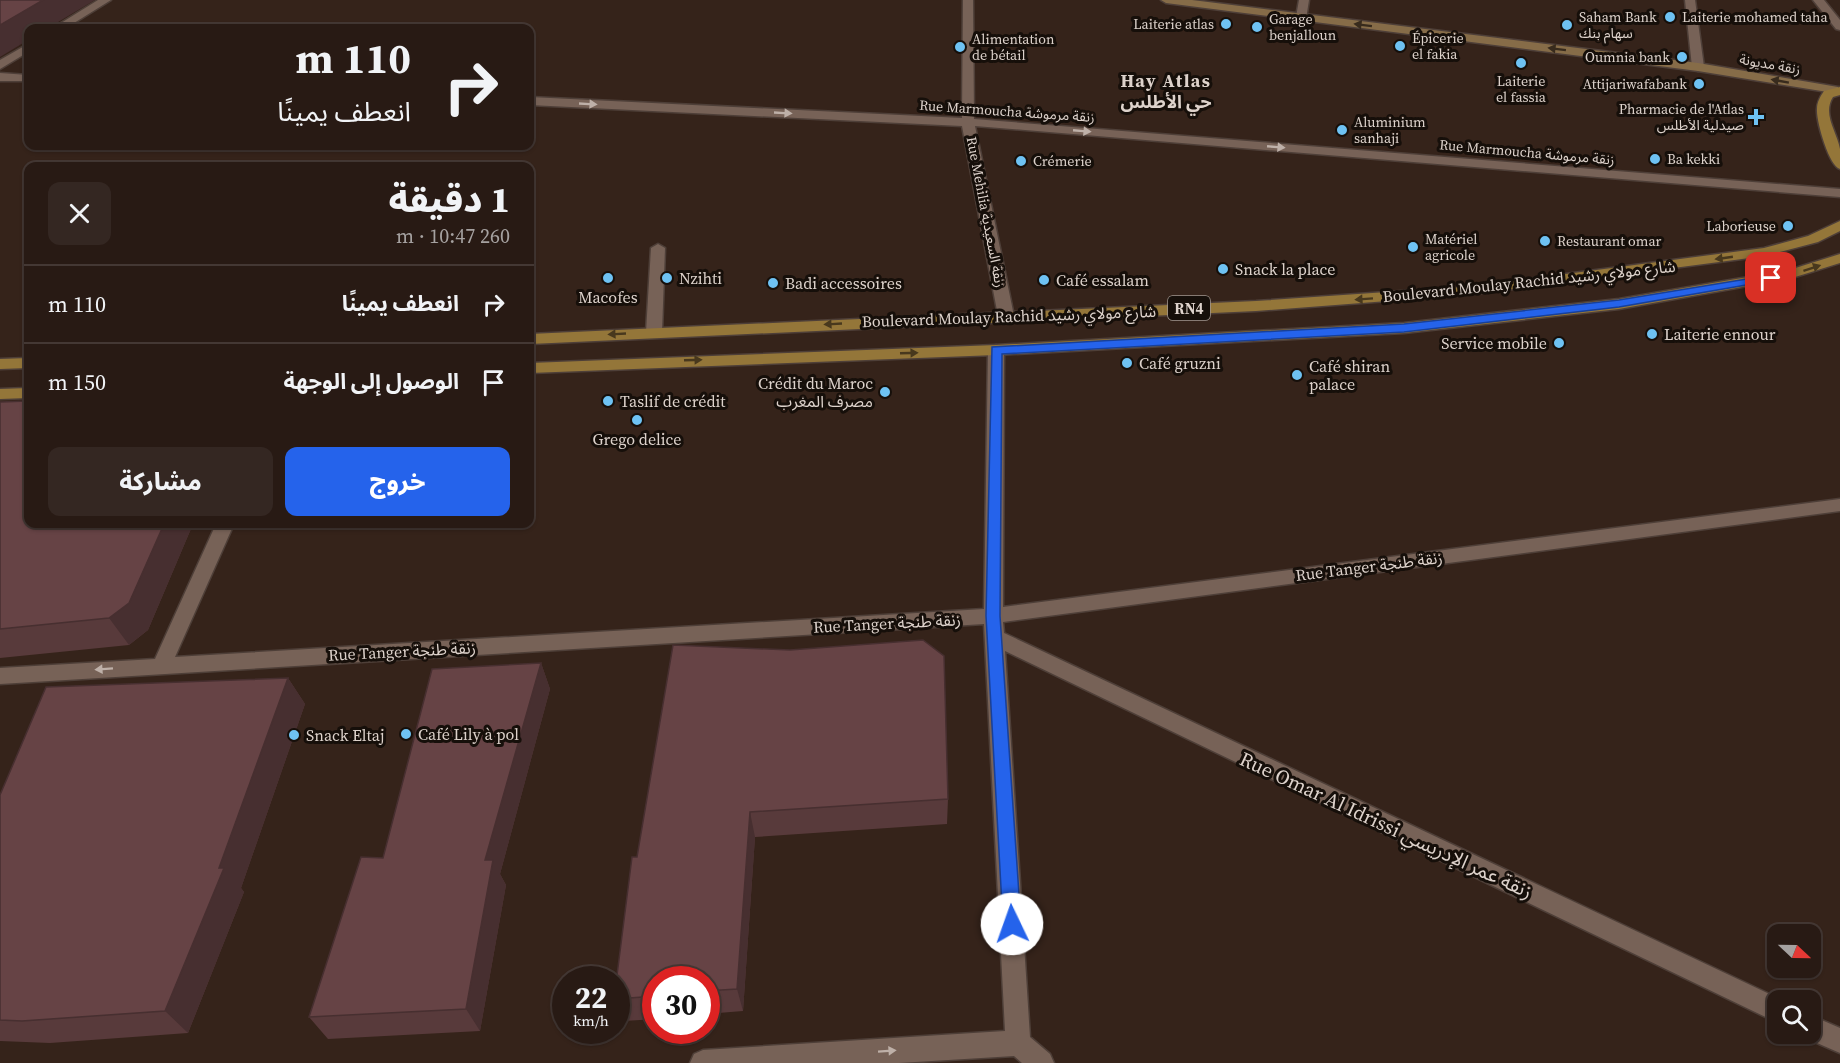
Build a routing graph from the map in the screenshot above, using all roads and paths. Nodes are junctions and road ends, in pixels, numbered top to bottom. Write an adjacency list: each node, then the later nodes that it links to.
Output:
1 (106, 0): 8 (street)
2 (968, 0): 17 (street, Rue Mehilia زنقة السعيدية)
3 (1166, 0): 7 (street, زنقة مديونة)
4 (1304, 0): 7 (street)
5 (1690, 0): 12 (street)
6 (1818, 0): 9 (street)
7 (1302, 17): 12 (street, زنقة مديونة, one-way to 7)
8 (66, 24)
9 (1840, 27)
10 (24, 50): 11 (street)
11 (0, 65)
12 (1698, 67): 15 (street, زنقة مديونة, one-way to 12)
13 (0, 76): 14 (street)
14 (24, 78)
15 (1839, 91): 18 (main road)
16 (534, 101): 17 (street, Rue Marmoucha زنقة مرموشة, one-way to 17)
17 (969, 122): 19 (street, Rue Marmoucha زنقة مرموشة, one-way to 19); 23 (street, Rue Mehilia زنقة السعيدية)
18 (1840, 165)
19 (1840, 193)
20 (1840, 225): 23 (main road, Boulevard Moulay Rachid شارع مولاي رشيد / RN4, one-way to 23)
21 (658, 248): 24 (street)
22 (1840, 258): 26 (main road, Boulevard Moulay Rachid شارع مولاي رشيد / RN4, one-way to 22)
23 (1006, 316): 24 (main road, Boulevard Moulay Rachid شارع مولاي رشيد / RN4, one-way to 24)
24 (654, 332): 25 (main road, Boulevard Moulay Rachid شارع مولاي رشيد / RN4, one-way to 25)
25 (534, 339)
26 (996, 350): 29 (main road, Boulevard Moulay Rachid شارع مولاي رشيد / RN4, one-way to 26); 34 (street)
27 (24, 363): 28 (main road)
28 (0, 364)
29 (534, 368)
30 (24, 393): 31 (main road)
31 (0, 394)
32 (1840, 505): 34 (street, Rue Tanger زنقة طنجة)
33 (223, 528): 36 (street)
34 (993, 616): 35 (street); 36 (street, Rue Tanger زنقة طنجة)
35 (995, 638): 38 (street, Rue Omar Al Idrissi زنقة عمر الإدريسي); 41 (street)
36 (162, 665): 37 (street, Rue Tanger زنقة طنجة, one-way to 37)
37 (0, 676)
38 (1767, 1006)
39 (1821, 1032): 40 (street)
40 (1840, 1041)
41 (1018, 1043): 42 (street, one-way to 41); 43 (street)
42 (703, 1063)
43 (1041, 1063)

